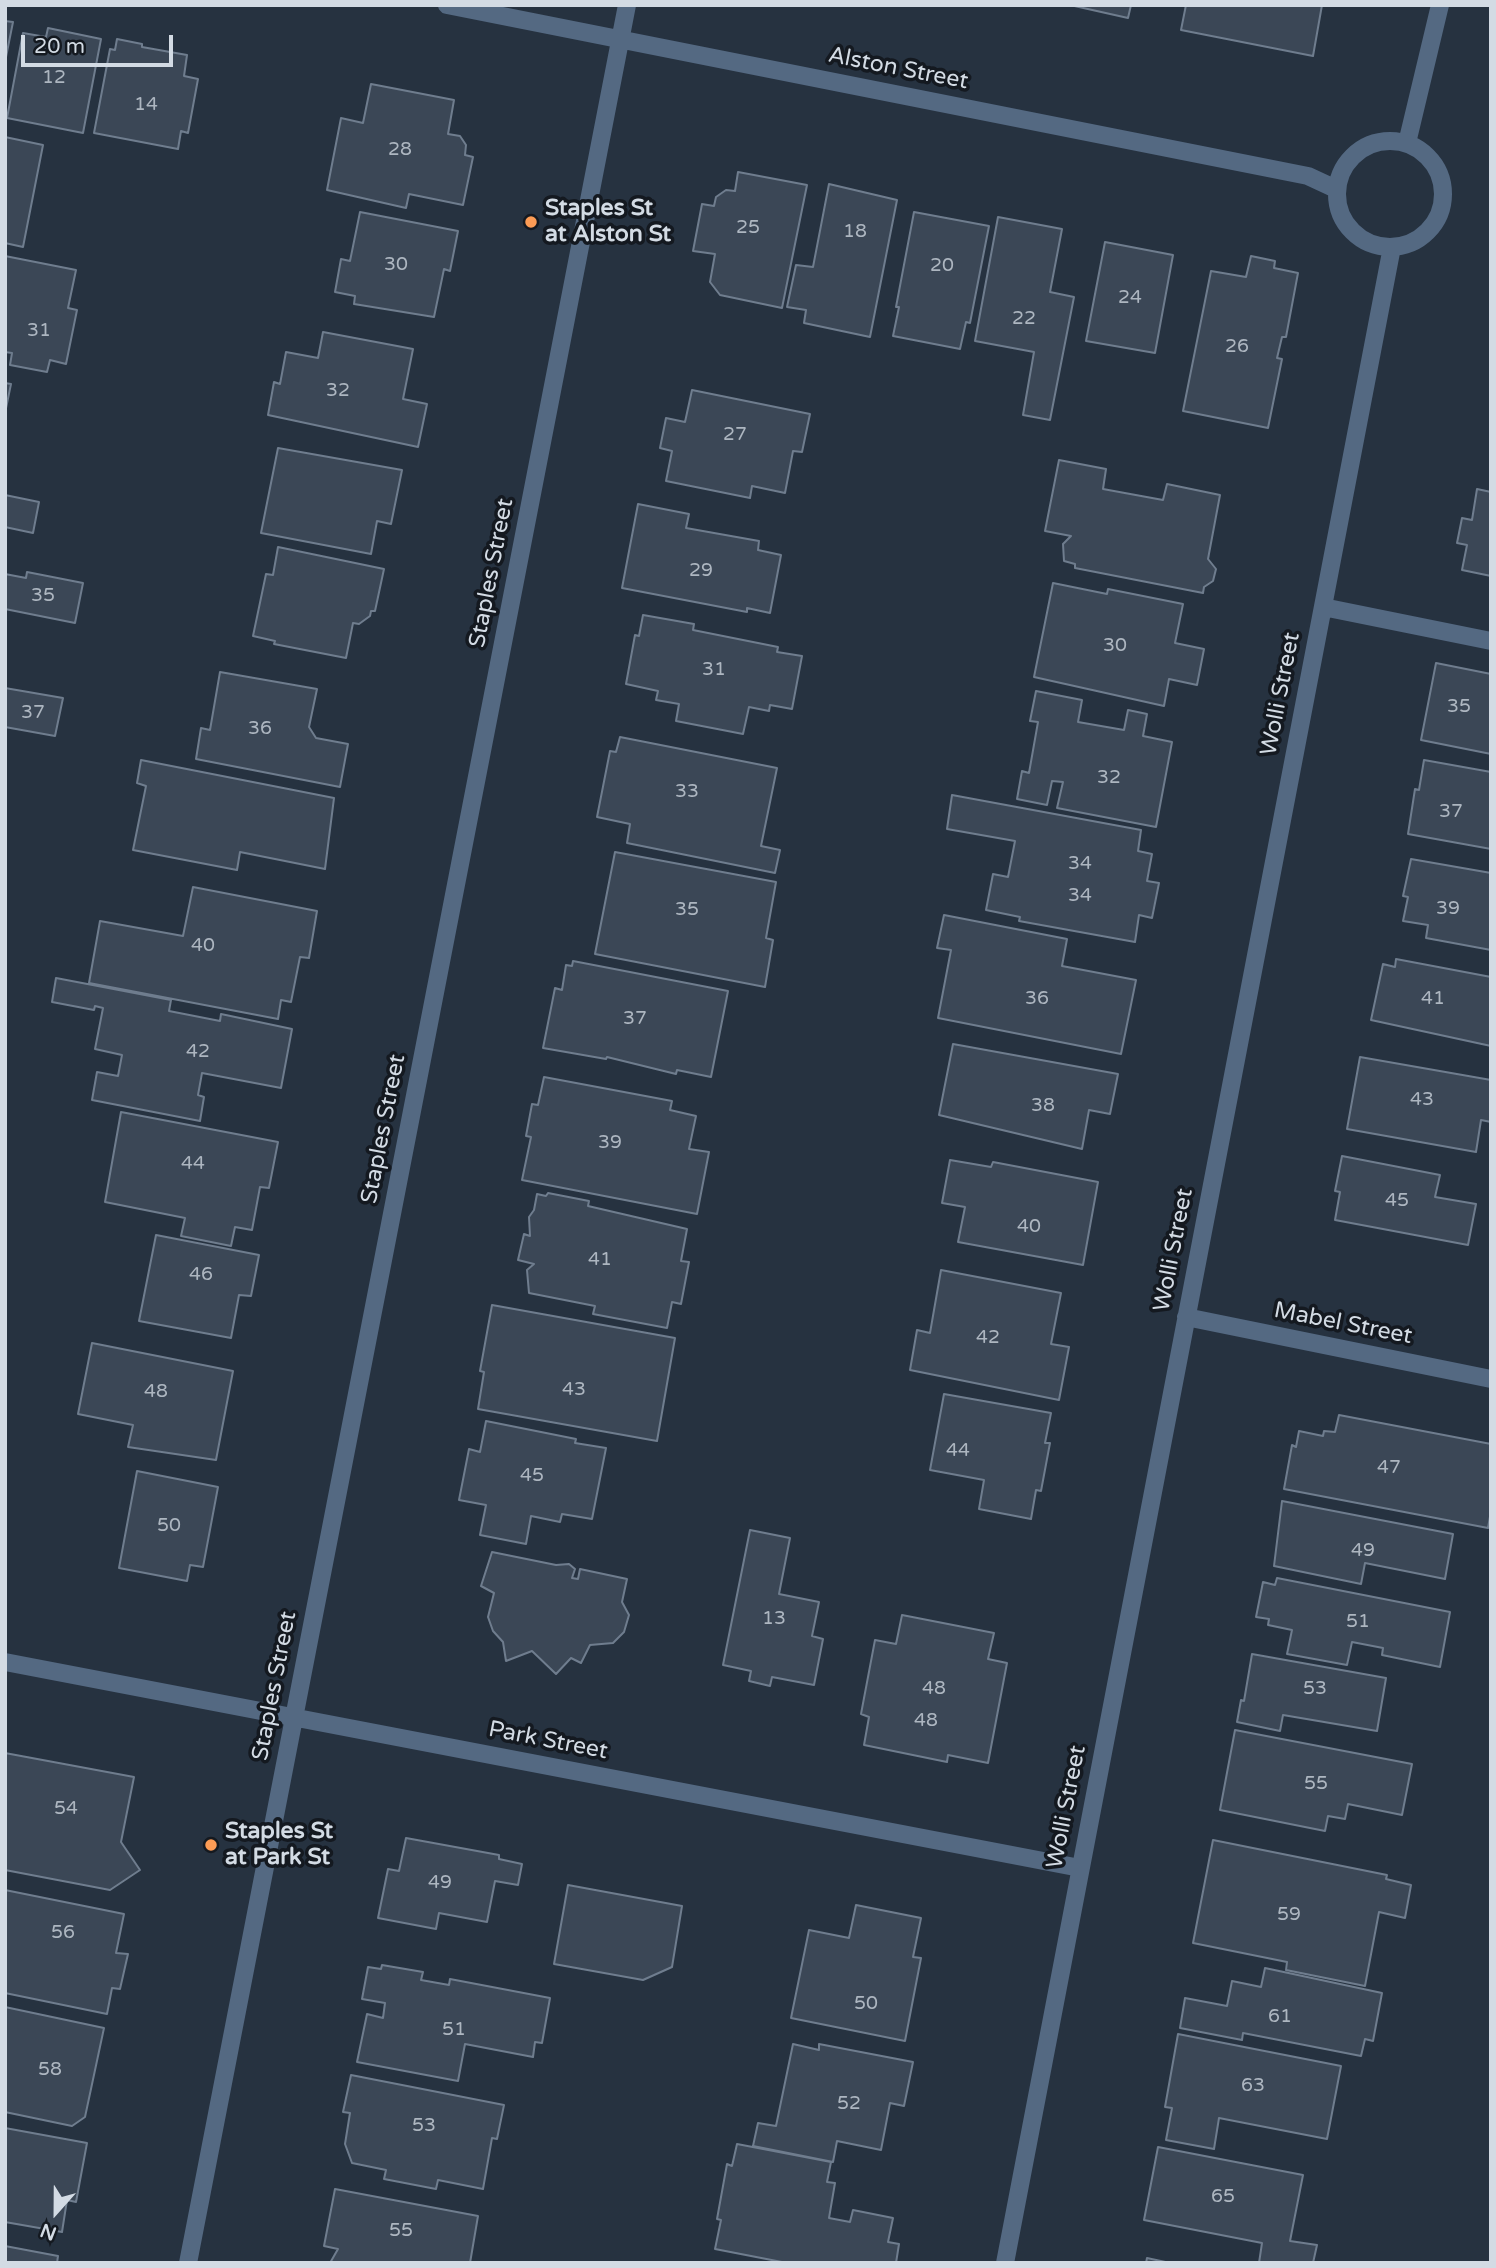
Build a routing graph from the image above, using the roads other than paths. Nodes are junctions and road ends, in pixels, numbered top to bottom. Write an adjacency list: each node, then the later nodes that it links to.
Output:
1 (447, 5): 4 (street, Alston Street)
2 (627, 5): 4 (street, Staples Street)
3 (1440, 5): 5 (street)
4 (620, 38): 6 (street, Alston Street); 13 (street, Staples Street)
5 (1407, 143): 6 (street); 7 (street)
6 (1336, 188): 7 (street)
7 (1392, 247): 8 (street, Wolli Street)
8 (1322, 607): 9 (street); 10 (street, Wolli Street)
9 (1491, 641)
10 (1186, 1318): 11 (street, Mabel Street); 14 (street, Wolli Street)
11 (1491, 1379)
12 (5, 1662): 13 (street, Park Street)
13 (294, 1717): 14 (street, Park Street); 15 (street, Staples Street)
14 (1080, 1868): 16 (street, Wolli Street)
15 (188, 2263)
16 (1004, 2263)

